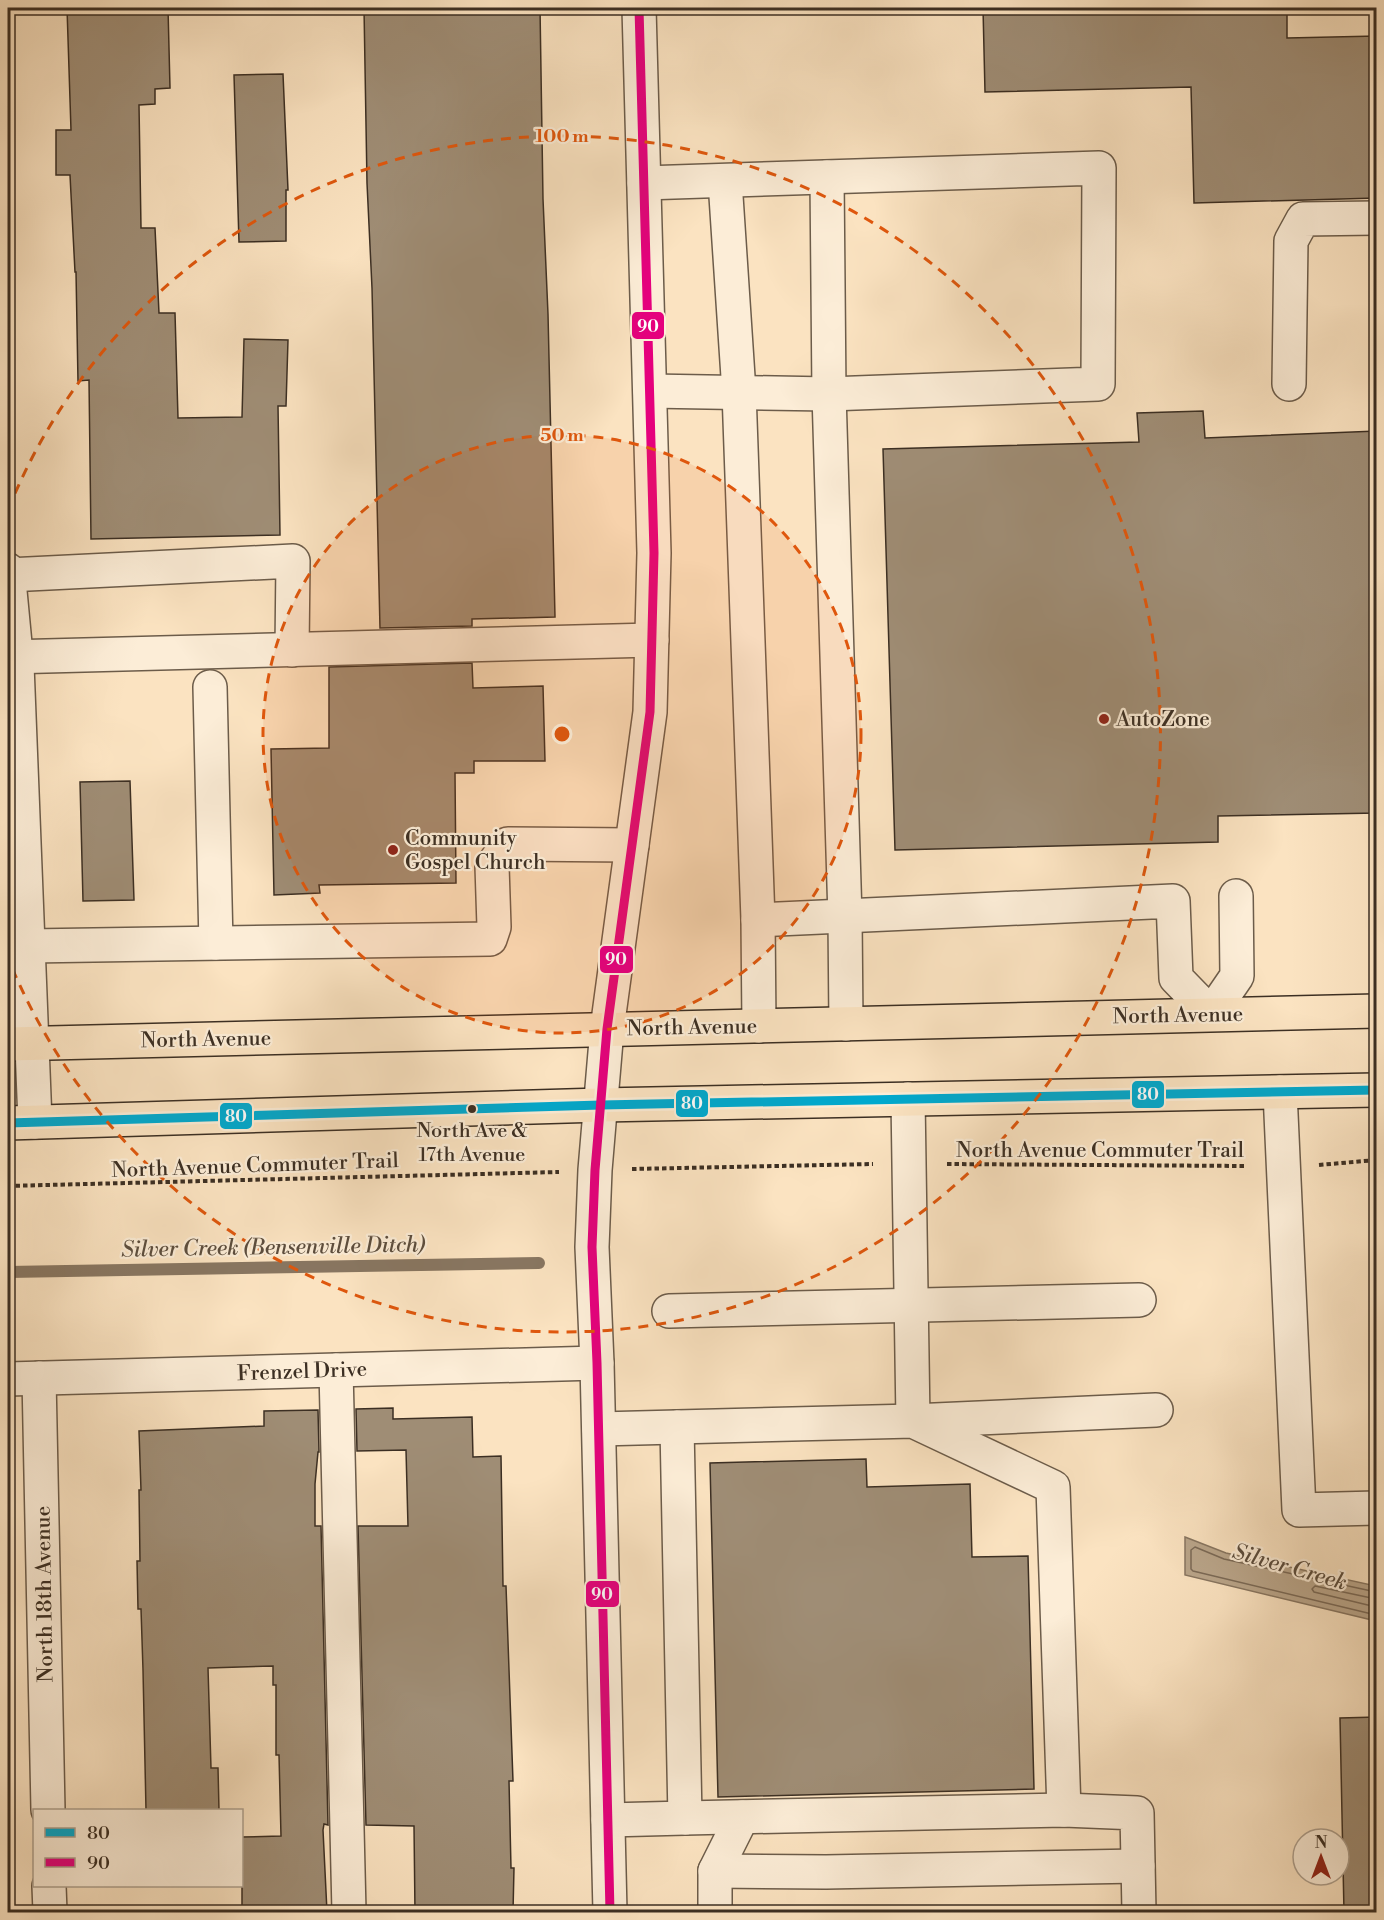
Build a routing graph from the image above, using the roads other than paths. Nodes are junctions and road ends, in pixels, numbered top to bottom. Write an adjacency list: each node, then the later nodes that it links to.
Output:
1 (639, 8): 4 (street)
2 (827, 177): 3 (street); 9 (street); 9 (street)
3 (725, 181): 4 (street); 8 (street)
4 (644, 183): 7 (street)
5 (1377, 218): 6 (street)
6 (1289, 384)
7 (650, 391): 8 (street); 12 (street)
8 (739, 392): 9 (street); 19 (street)
9 (829, 394): 18 (street)
10 (8, 570): 11 (street)
11 (8, 575): 13 (street); 14 (street)
12 (652, 640): 13 (street); 16 (street)
13 (292, 650): 14 (street)
14 (12, 657): 21 (street)
15 (210, 687): 20 (street)
16 (632, 845): 20 (street); 26 (street)
17 (1236, 896): 23 (street)
18 (845, 917): 19 (street); 23 (street); 24 (street)
19 (758, 920): 25 (street)
20 (216, 943): 21 (street)
21 (29, 946): 27 (street)
22 (1377, 1011): 23 (main road, North Avenue)
23 (1210, 1014): 24 (main road, North Avenue)
24 (846, 1023): 25 (main road, North Avenue)
25 (759, 1026): 26 (main road, North Avenue)
26 (607, 1029): 27 (main road, North Avenue); 31 (street)
27 (20, 1044): 32 (street)
28 (1377, 1090): 29 (main road)
29 (1280, 1092): 30 (main road); 43 (street)
30 (908, 1099): 31 (main road); 34 (street)
31 (601, 1105): 32 (main road); 36 (street)
32 (21, 1122)
33 (1139, 1300): 34 (street)
34 (911, 1306): 35 (street); 40 (street)
35 (669, 1311)
36 (597, 1363): 37 (street, Frenzel Drive); 42 (street)
37 (336, 1370): 38 (street, Frenzel Drive); 53 (street)
38 (23, 1379): 44 (street, North 18th Avenue)
39 (1156, 1410): 40 (street)
40 (913, 1421): 41 (street); 45 (street)
41 (677, 1427): 42 (street); 47 (street)
42 (599, 1429): 48 (street)
43 (1377, 1508)
44 (48, 1809)
45 (1064, 1810): 46 (street); 49 (street)
46 (742, 1817): 47 (street); 50 (street)
47 (685, 1818): 48 (street)
48 (608, 1820): 54 (street)
49 (1138, 1866): 50 (street); 56 (street)
50 (715, 1871): 55 (street)
51 (49, 1887): 52 (street)
52 (50, 1912)
53 (349, 1912)
54 (610, 1912)
55 (715, 1912)
56 (1139, 1912)

